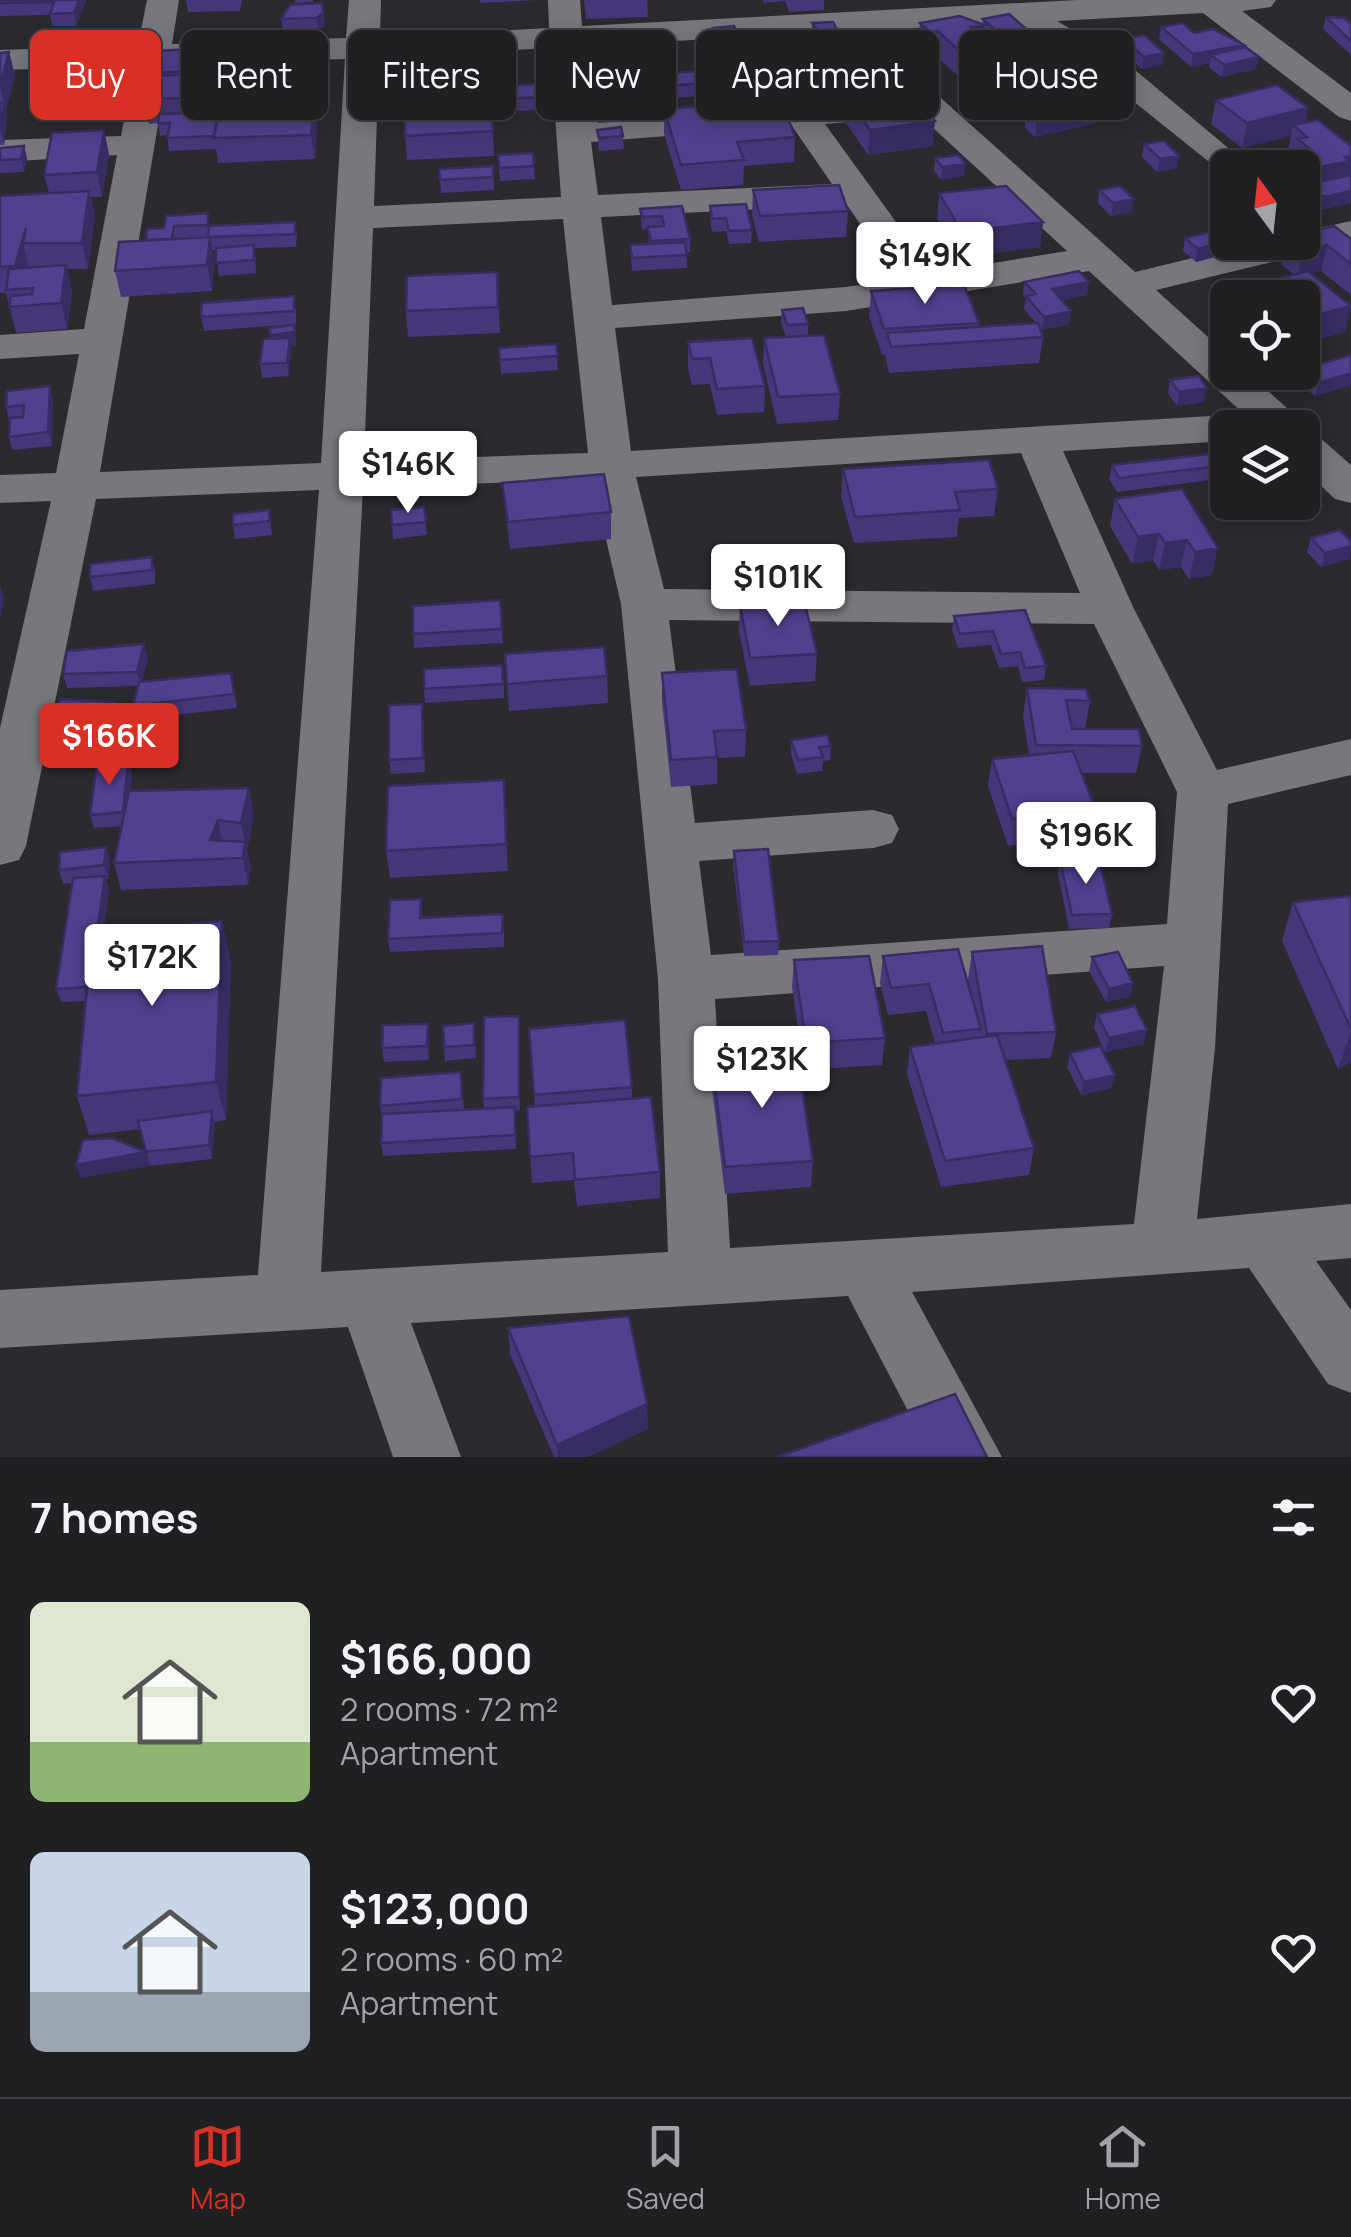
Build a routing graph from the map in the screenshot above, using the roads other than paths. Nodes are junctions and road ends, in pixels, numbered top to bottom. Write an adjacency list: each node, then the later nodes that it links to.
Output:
1 (163, 0): 8 (street)
2 (366, 0): 9 (street)
3 (1260, 0): 4 (street)
4 (1209, 2): 5 (street); 16 (street)
5 (1015, 7): 7 (street); 24 (street)
6 (565, 19): 7 (street); 10 (street); 22 (street)
7 (850, 24): 11 (street)
8 (158, 30)
9 (364, 30)
10 (488, 30)
11 (856, 30)
12 (348, 48): 13 (street)
13 (161, 55)
14 (30, 59): 15 (street)
15 (0, 60)
16 (1351, 110)
17 (939, 114): 30 (street)
18 (141, 120): 23 (street)
19 (359, 120): 28 (street)
20 (728, 120): 22 (street)
21 (804, 120): 26 (street)
22 (572, 133): 27 (street)
23 (137, 143): 25 (street); 34 (street)
24 (1212, 150)
25 (0, 152)
26 (854, 194): 27 (street); 32 (street)
27 (582, 208): 28 (street); 33 (street)
28 (354, 218): 41 (street)
29 (1332, 239): 31 (street)
30 (1098, 258): 31 (street); 32 (street)
31 (1130, 286): 36 (street)
32 (925, 289): 33 (street)
33 (595, 318): 40 (street)
34 (102, 340): 35 (street); 42 (street)
35 (0, 347)
36 (1265, 410)
37 (1210, 429): 38 (street)
38 (1038, 442): 40 (street); 46 (street)
39 (1320, 460): 44 (street)
40 (611, 465): 41 (street); 45 (street)
41 (342, 474): 42 (street); 62 (street)
42 (76, 486): 43 (street); 47 (street)
43 (0, 489)
44 (1351, 489)
45 (644, 604): 46 (street); 52 (street)
46 (1110, 609): 50 (street)
47 (19, 667): 49 (street)
48 (1351, 756): 50 (street)
49 (7, 777): 53 (street)
50 (1204, 792): 54 (street)
51 (873, 828): 52 (street)
52 (670, 844): 55 (street)
53 (0, 846)
54 (1191, 944): 55 (street); 58 (street)
55 (686, 979): 60 (street)
56 (1351, 1231): 57 (street)
57 (1264, 1240): 58 (street); 64 (street)
58 (1162, 1250): 59 (street)
59 (864, 1265): 60 (street); 66 (street)
60 (700, 1274): 61 (street)
61 (369, 1296): 62 (street); 65 (street)
62 (288, 1301): 63 (street)
63 (0, 1319)
64 (1351, 1363)
65 (427, 1457)
66 (968, 1457)

